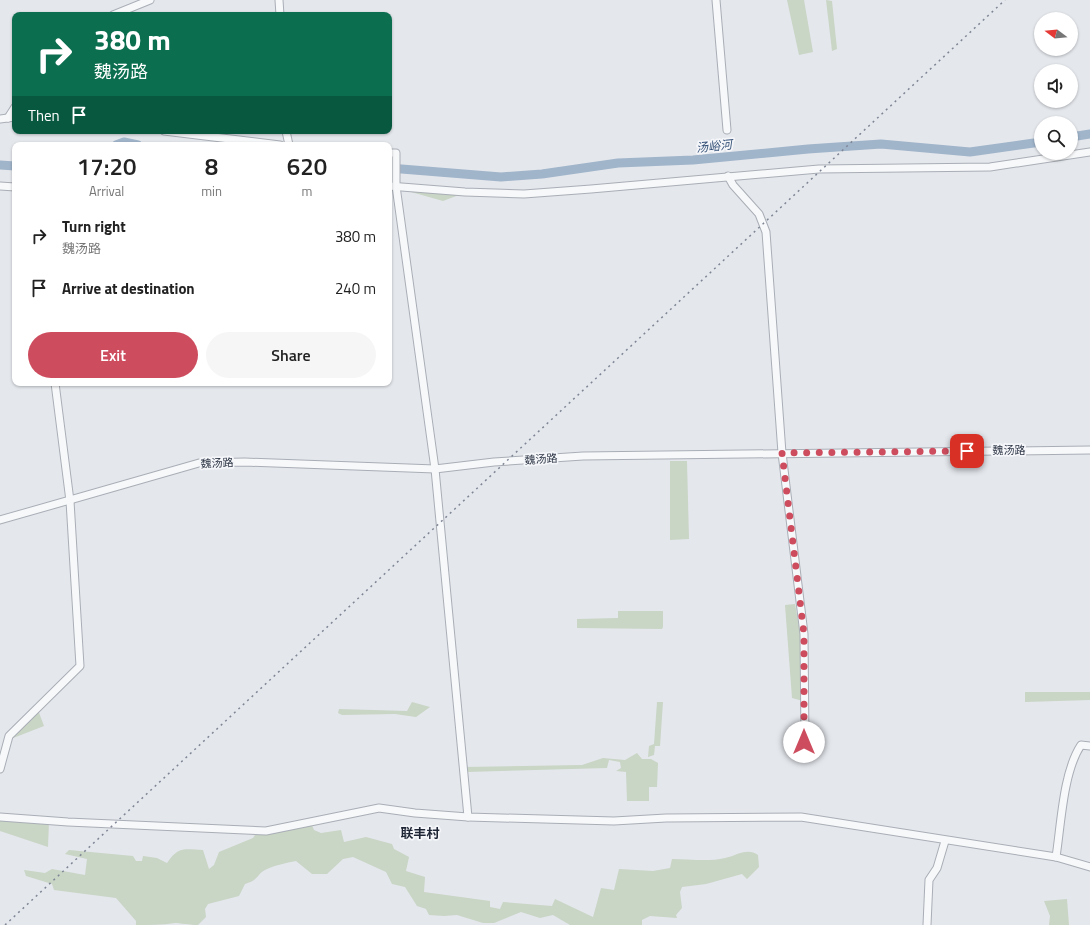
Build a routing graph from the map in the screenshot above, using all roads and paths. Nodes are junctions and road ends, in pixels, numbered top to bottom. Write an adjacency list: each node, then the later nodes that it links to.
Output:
1 (150, 0): 4 (street)
2 (279, 0): 5 (street)
3 (716, 0): 8 (street)
4 (121, 12)
5 (280, 12)
6 (12, 118): 7 (street)
7 (0, 119)
8 (727, 130)
9 (189, 134): 10 (street)
10 (255, 142)
11 (1090, 152): 13 (street)
12 (392, 153): 14 (street)
13 (728, 176): 14 (street); 19 (street)
14 (394, 184): 20 (street)
15 (0, 186): 16 (street)
16 (12, 187)
17 (55, 386): 21 (street)
18 (1090, 450): 19 (street, 魏汤路)
19 (782, 453): 20 (street, 魏汤路); 23 (street)
20 (435, 469): 21 (street, 魏汤路); 27 (street)
21 (70, 501): 22 (street, 魏汤路); 25 (street)
22 (0, 520)
23 (804, 742)
24 (1090, 746): 29 (street)
25 (0, 769)
26 (0, 817): 27 (street)
27 (468, 817): 28 (street)
28 (945, 841): 29 (street); 31 (street)
29 (1056, 857): 30 (street)
30 (1090, 867)
31 (927, 925)

